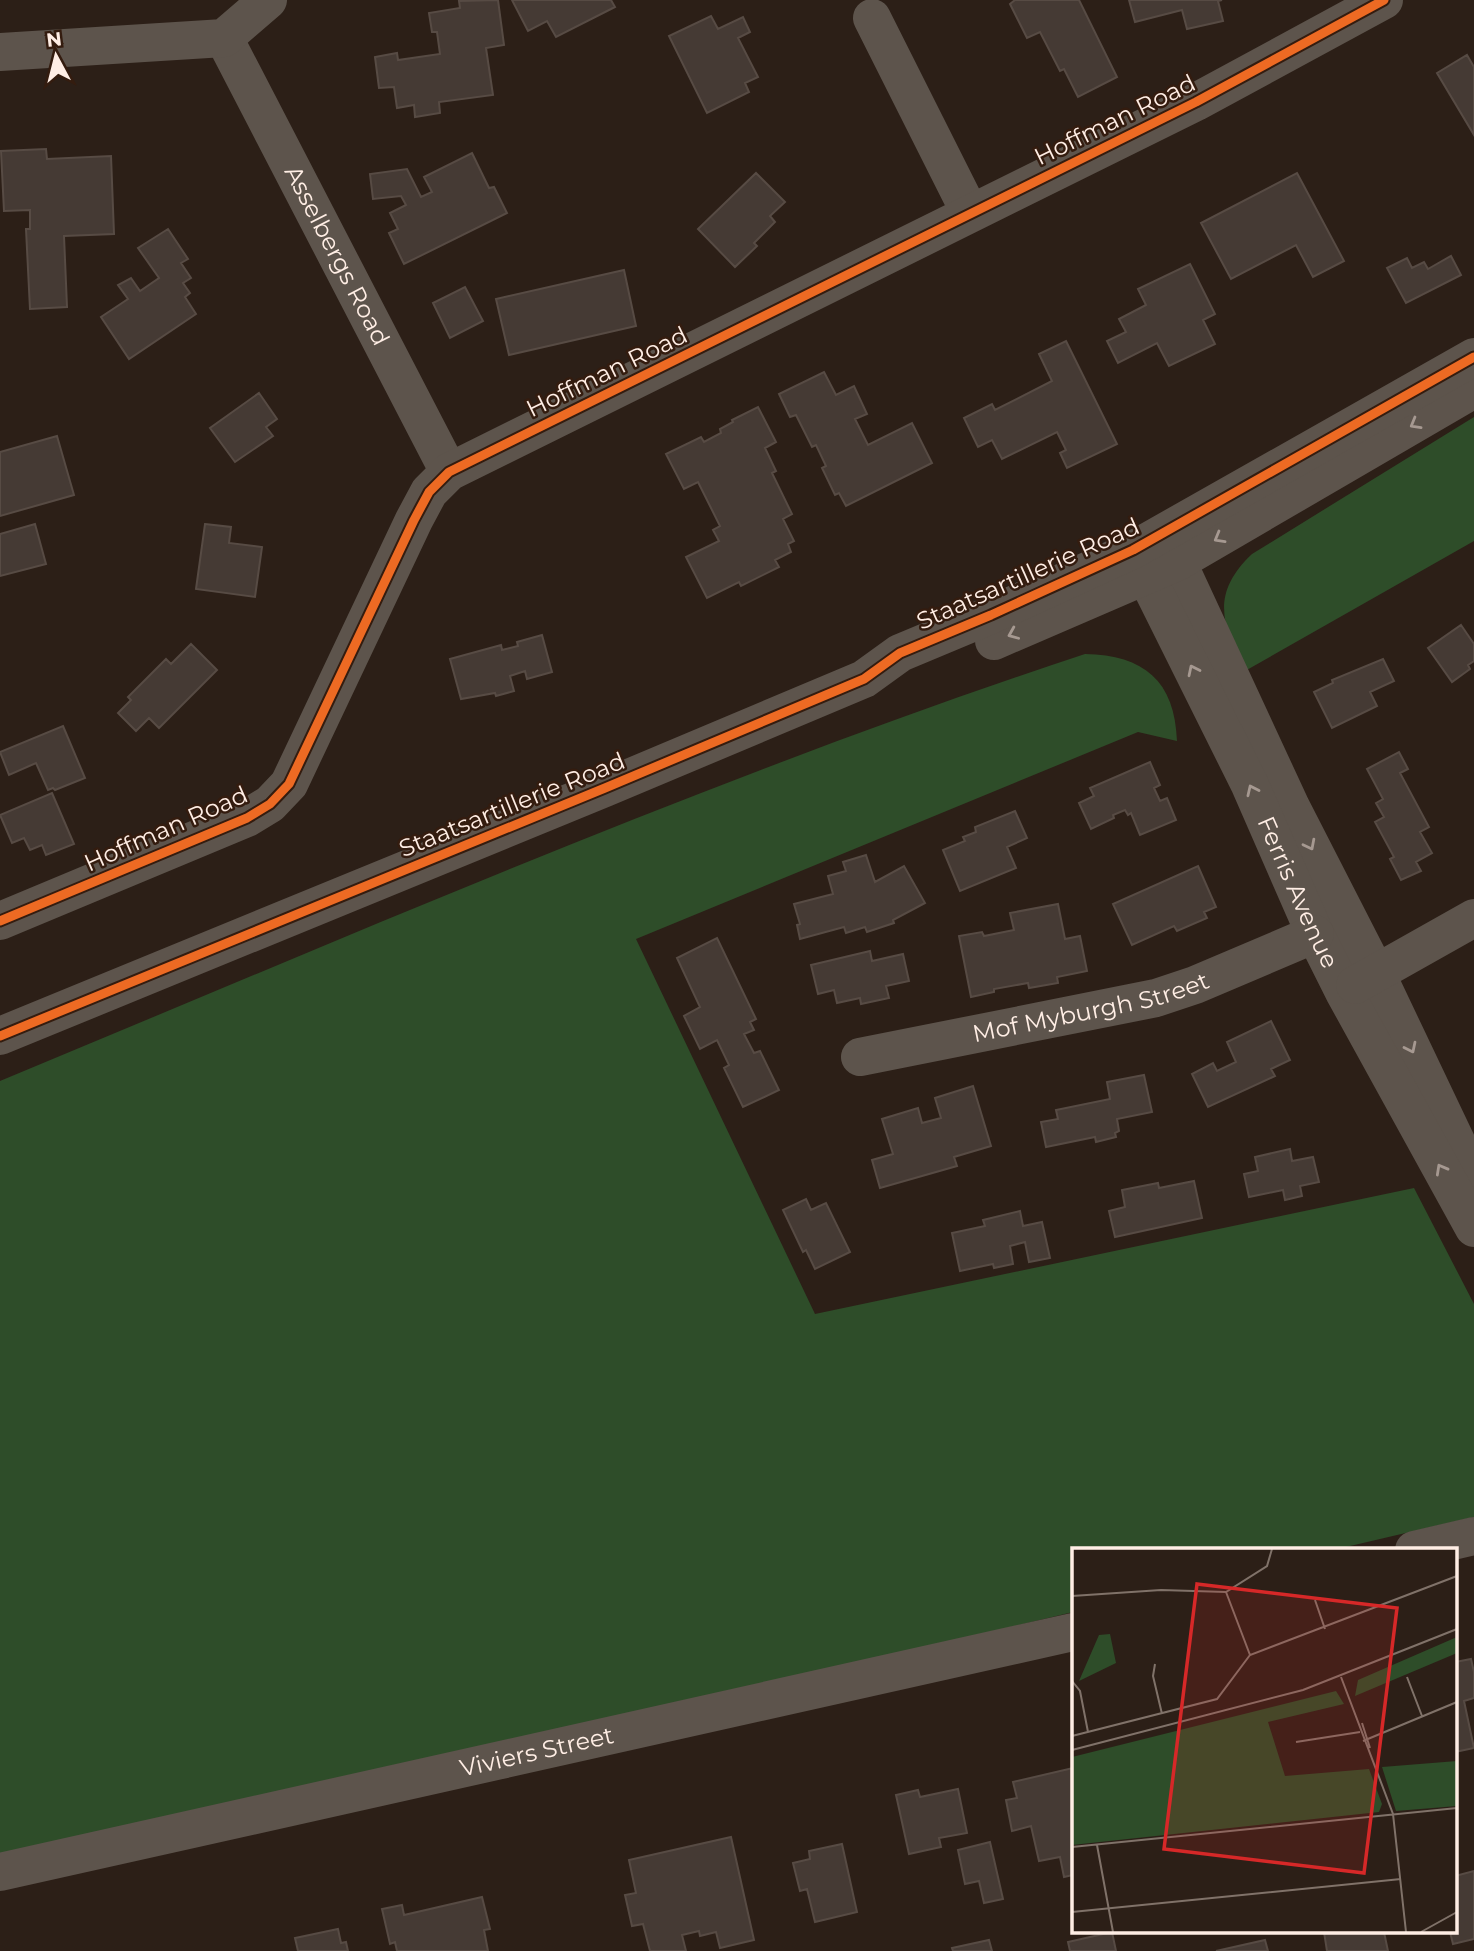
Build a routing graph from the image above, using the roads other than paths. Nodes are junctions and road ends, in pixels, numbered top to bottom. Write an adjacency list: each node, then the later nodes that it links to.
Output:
1 (268, 0): 4 (street)
2 (1384, 0): 6 (street, Hoffman Road)
3 (872, 18): 6 (street)
4 (224, 38): 5 (street); 9 (street, Asselbergs Road)
5 (0, 52)
6 (970, 213): 9 (street, Hoffman Road)
7 (1474, 357): 10 (street, Staatsartillerie Road)
8 (1474, 389): 10 (street, Staatsartillerie Road, one-way to 10)
9 (449, 472): 12 (street, Hoffman Road)
10 (1155, 555): 13 (street, Ferris Avenue, one-way to 10); 14 (street, Ferris Avenue, one-way to 14); 15 (street, Staatsartillerie Road)
11 (1474, 918): 14 (street)
12 (0, 921)
13 (1315, 934): 14 (street, Ferris Avenue); 16 (street, Mof Myburgh Street)
14 (1360, 982): 17 (street, Ferris Avenue, one-way to 17); 18 (street, Ferris Avenue, one-way to 14)
15 (0, 1036)
16 (860, 1057)
17 (1474, 1179)
18 (1474, 1228)
19 (1474, 1536): 20 (street)
20 (1423, 1548)
21 (1072, 1632): 22 (street, Viviers Street)
22 (0, 1872)

